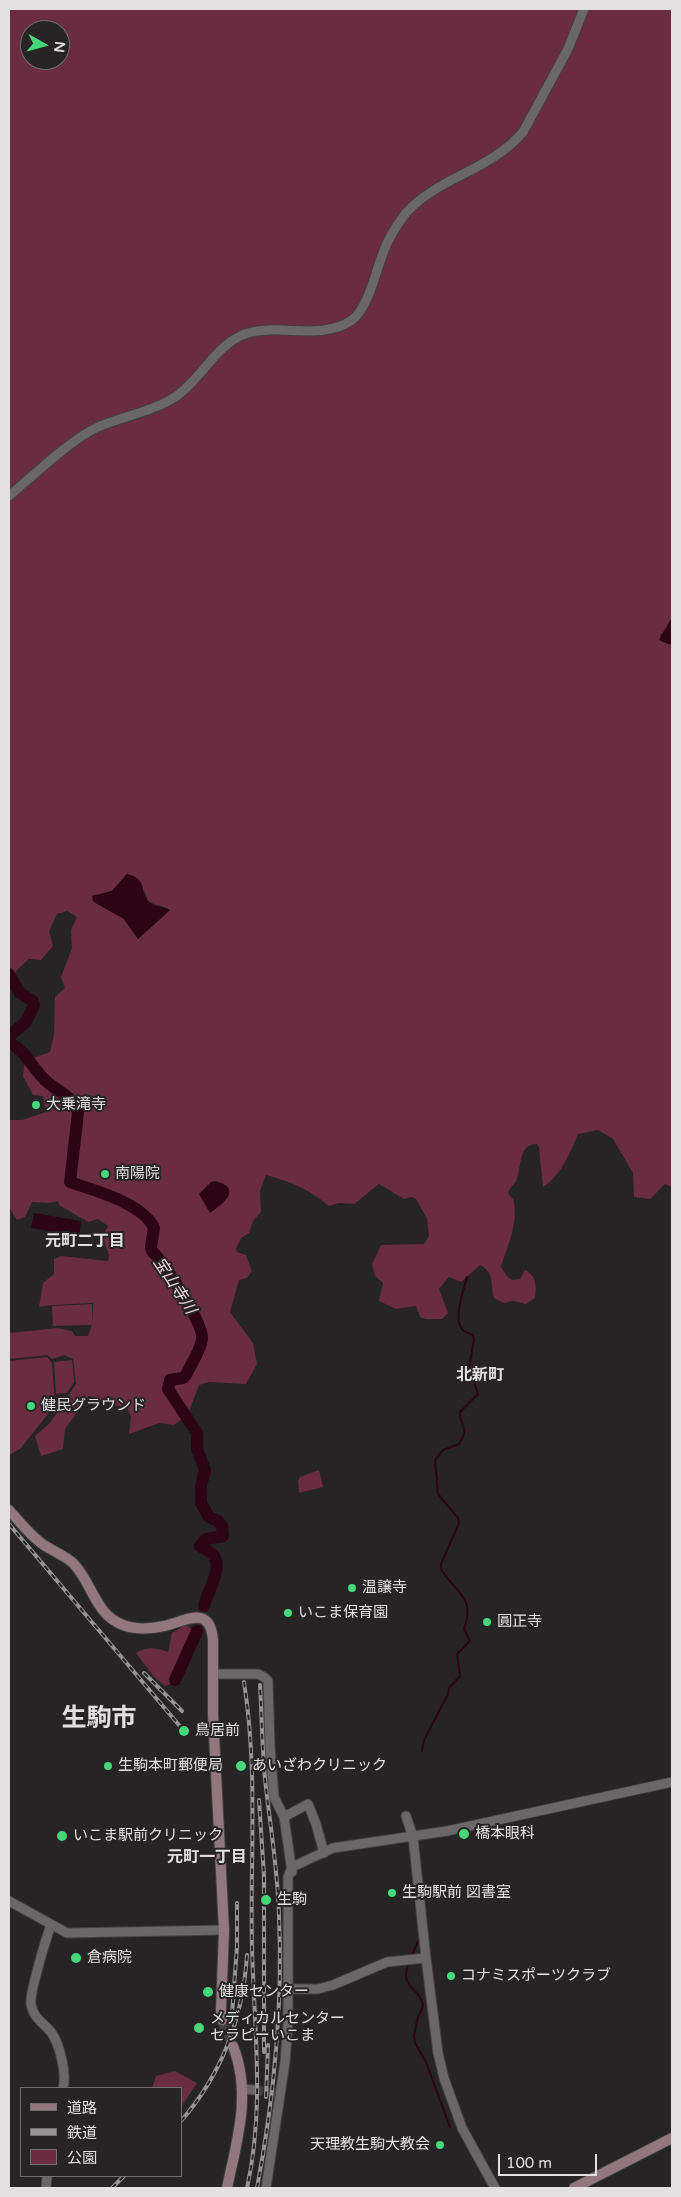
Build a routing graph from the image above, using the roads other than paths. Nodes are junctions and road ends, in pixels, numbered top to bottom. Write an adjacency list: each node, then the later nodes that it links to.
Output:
1 (584, 9): 2 (street)
2 (9, 496)
3 (9, 1510): 4 (main road)
4 (214, 1674): 7 (street); 13 (main road)
5 (672, 1782): 8 (street)
6 (406, 1816): 8 (street)
7 (284, 1817): 9 (street); 10 (street)
8 (412, 1837): 9 (street); 14 (street)
9 (324, 1853): 10 (street)
10 (292, 1867): 15 (street)
11 (9, 1901): 12 (street)
12 (51, 1925): 13 (street); 18 (street)
13 (224, 1930): 16 (main road)
14 (426, 1958): 15 (street); 22 (street)
15 (289, 1989): 21 (street)
16 (222, 2020)
17 (233, 2046): 20 (main road)
18 (63, 2087)
19 (672, 2138): 23 (main road)
20 (227, 2188)
21 (266, 2188)
22 (495, 2188)
23 (574, 2188)

